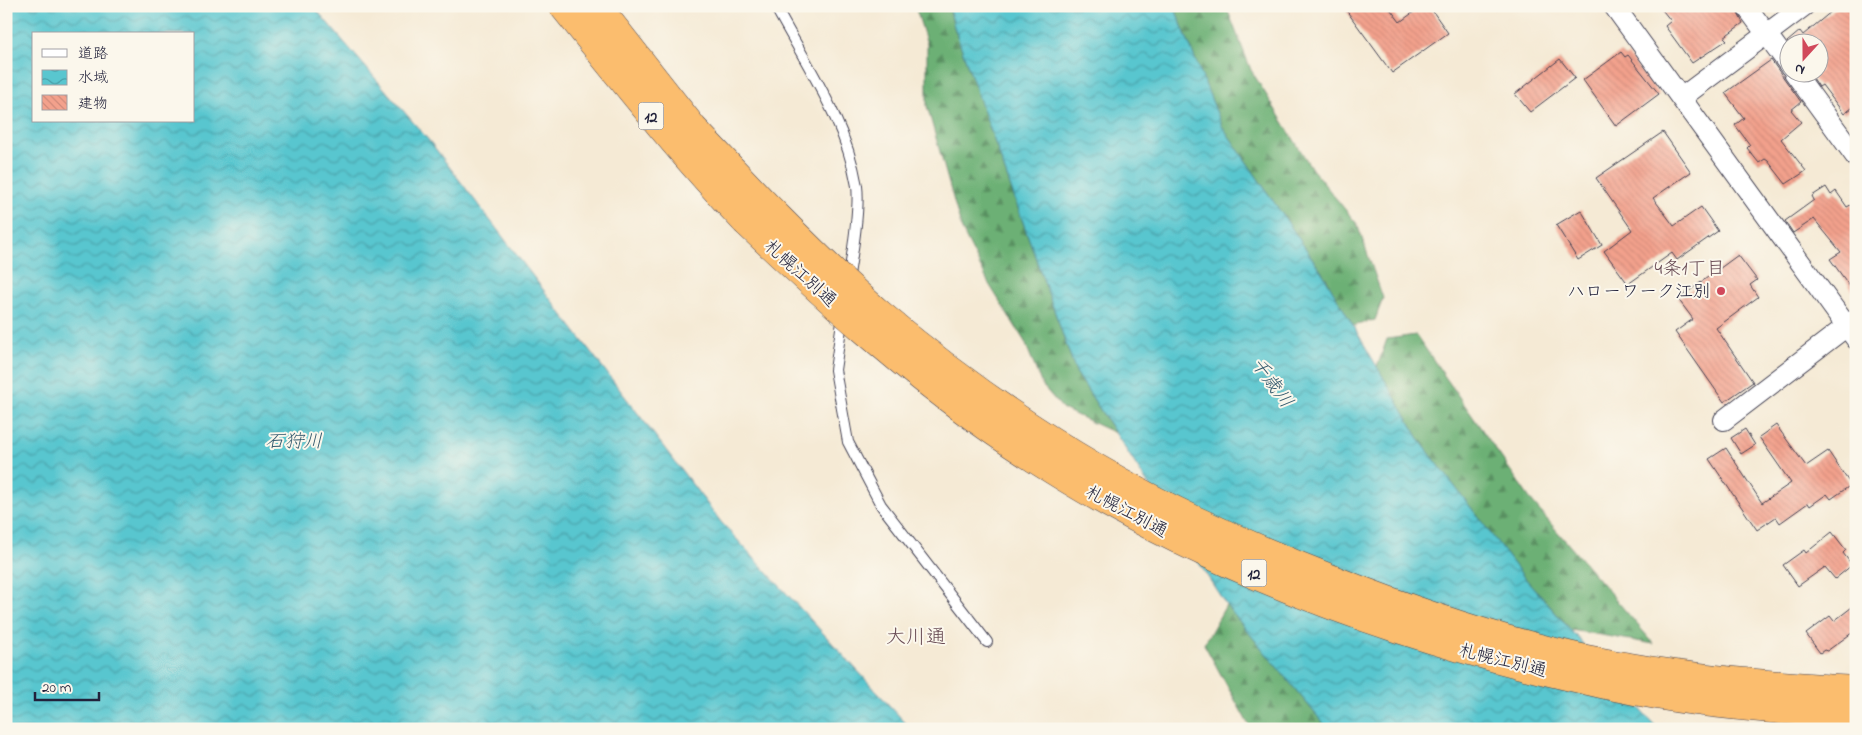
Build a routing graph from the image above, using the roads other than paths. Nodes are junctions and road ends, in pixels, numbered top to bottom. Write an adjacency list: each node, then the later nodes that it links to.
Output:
1 (563, 6): 12 (highway, 札幌江別通 / 12)
2 (597, 6): 12 (highway, 札幌江別通 / 12)
3 (775, 6): 15 (lane)
4 (1614, 6): 10 (street)
5 (1746, 6): 7 (street)
6 (1804, 6): 7 (street)
7 (1766, 34): 8 (street); 10 (street)
8 (1780, 53)
9 (1801, 82): 11 (street)
10 (1680, 98): 13 (street)
11 (1856, 157)
12 (754, 212): 16 (highway, 札幌江別通 / 12, bridge); 17 (highway, 札幌江別通 / 12, bridge)
13 (1853, 328): 14 (street)
14 (1724, 420)
15 (987, 642)
16 (1856, 690)
17 (1856, 715)

